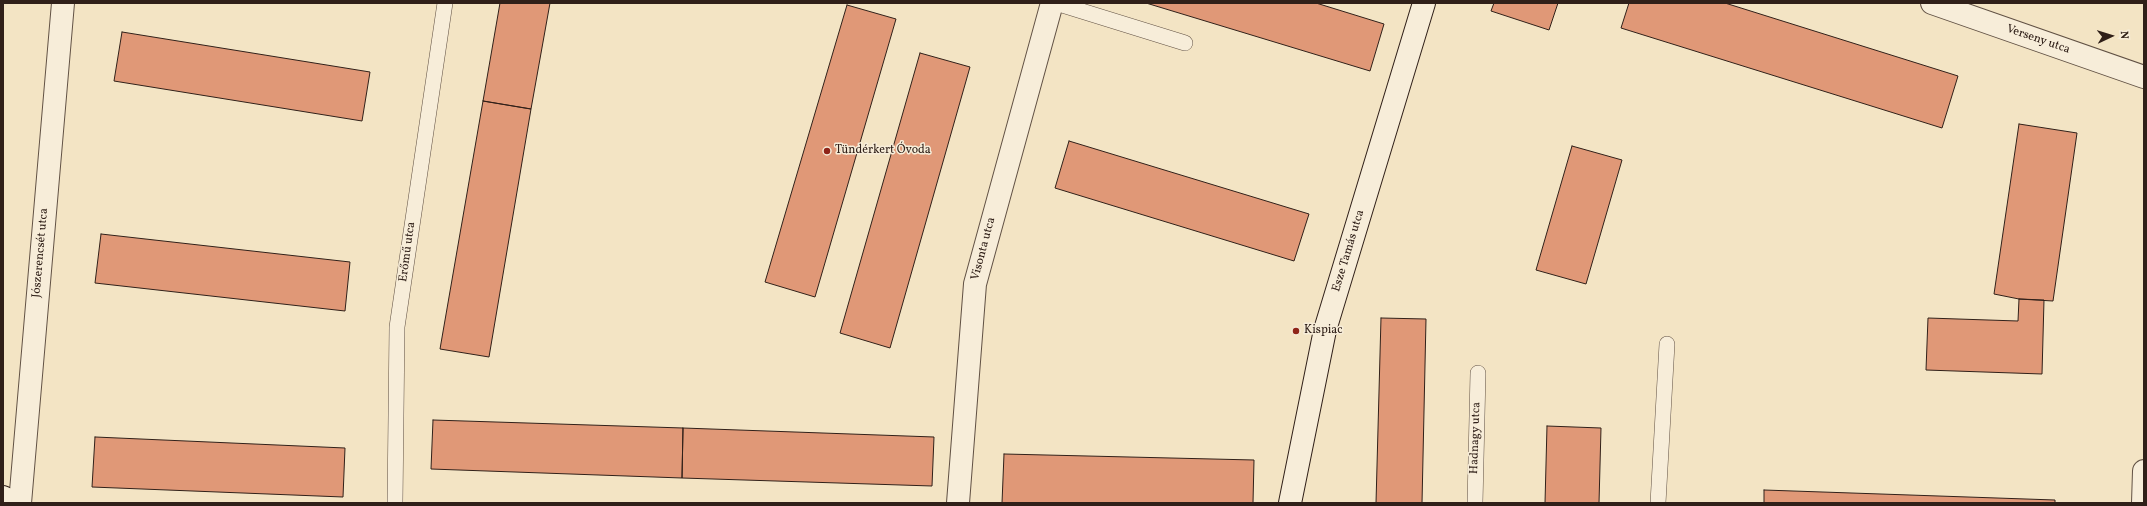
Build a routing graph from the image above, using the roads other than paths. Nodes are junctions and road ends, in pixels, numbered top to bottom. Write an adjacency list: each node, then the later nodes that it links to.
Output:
1 (62, 3): 14 (street, Jószerencsét utca)
2 (445, 3): 15 (lane, Erőmű utca)
3 (1052, 3): 16 (street, Visonta utca)
4 (1056, 3): 7 (lane)
5 (1424, 3): 17 (street, Esze Tamás utca)
6 (1932, 3): 8 (street, Verseny utca)
7 (1184, 43)
8 (2144, 77)
9 (1667, 344): 19 (lane)
10 (1478, 373): 18 (lane, Hadnagy utca)
11 (2144, 471): 20 (street)
12 (3, 497): 13 (street)
13 (17, 503)
14 (20, 503)
15 (395, 503)
16 (958, 503)
17 (1290, 503)
18 (1475, 503)
19 (1658, 503)
20 (2143, 503)

